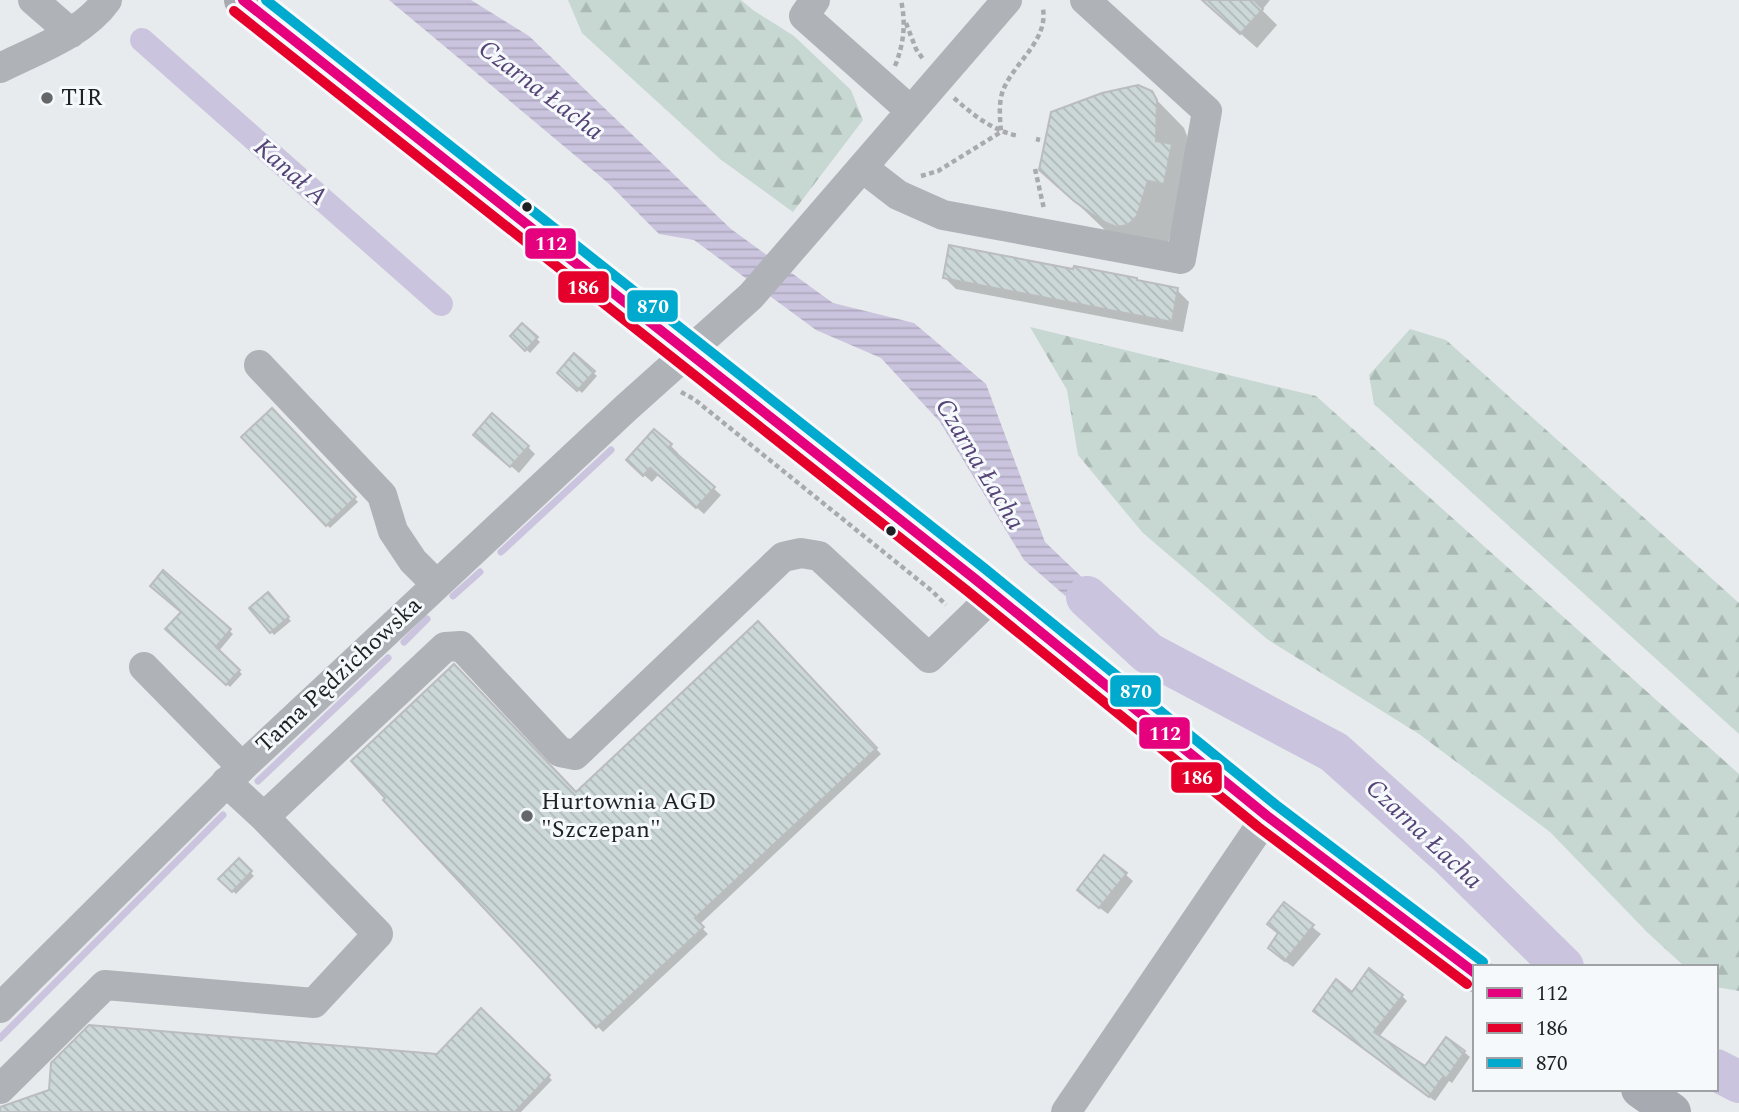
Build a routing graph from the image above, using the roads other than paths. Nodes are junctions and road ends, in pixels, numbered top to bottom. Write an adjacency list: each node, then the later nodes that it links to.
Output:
1 (33, 0): 7 (street)
2 (107, 0): 7 (street)
3 (243, 0): 11 (main road)
4 (815, 0): 9 (street)
5 (1007, 0): 9 (street, Tama Pędzichowska)
6 (1085, 0): 10 (street)
7 (71, 33): 8 (street)
8 (0, 68)
9 (911, 111): 10 (street, Tama Pędzichowska)
10 (863, 167): 11 (street, Tama Pędzichowska)
11 (688, 353): 13 (street, Tama Pędzichowska); 14 (main road)
12 (258, 365): 13 (street)
13 (436, 584): 16 (street, Tama Pędzichowska)
14 (994, 595): 17 (main road); 18 (street)
15 (144, 667): 16 (street)
16 (234, 775): 18 (street); 20 (street, Tama Pędzichowska)
17 (1267, 816): 19 (main road); 23 (street)
18 (264, 817): 21 (street)
19 (1473, 971)
20 (0, 1008)
21 (0, 1088)
22 (1643, 1091): 24 (main road)
23 (1066, 1112)
24 (1672, 1112)

